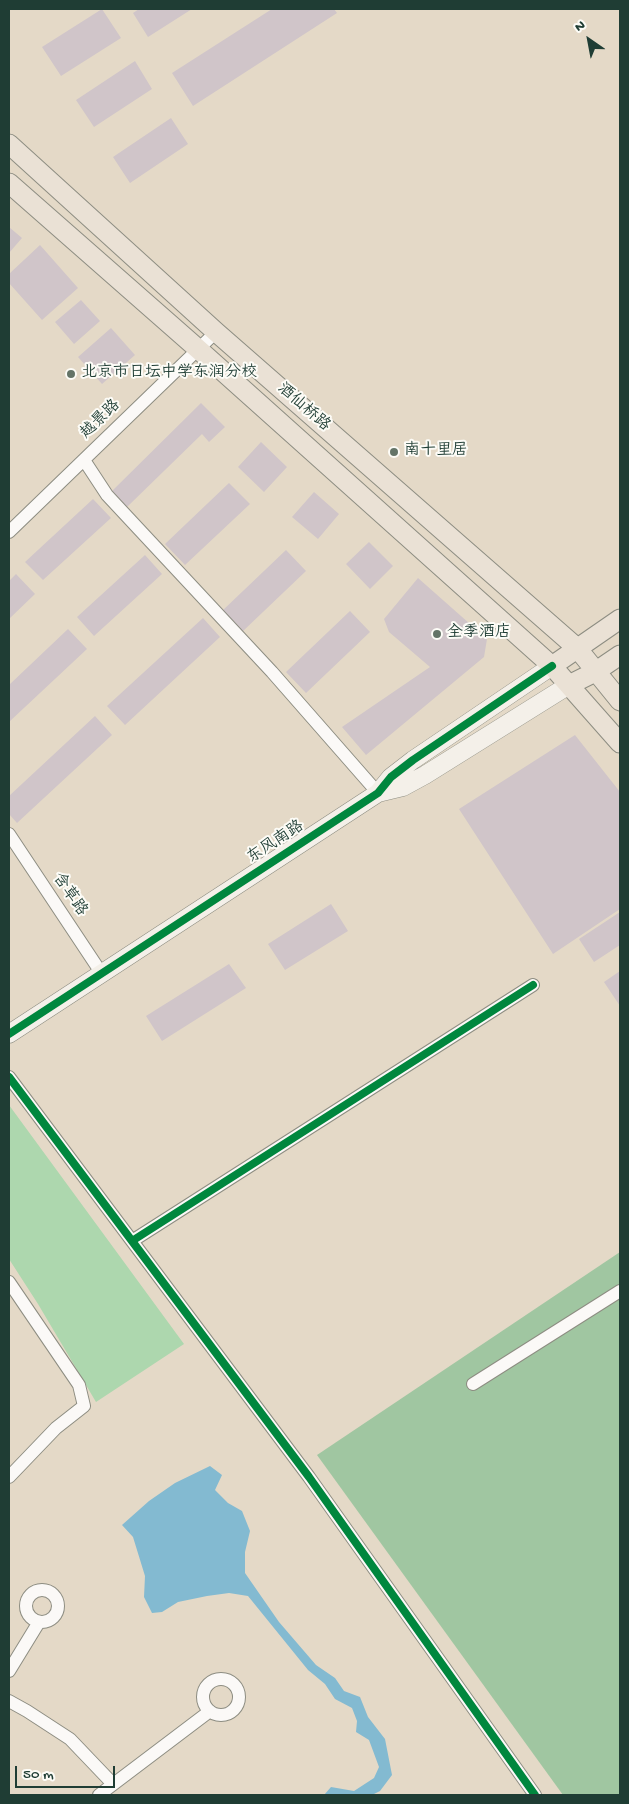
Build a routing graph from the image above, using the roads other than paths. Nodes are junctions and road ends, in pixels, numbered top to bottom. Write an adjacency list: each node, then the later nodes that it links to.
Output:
1 (9, 144): 3 (main road, 酒仙桥路)
2 (9, 183): 4 (main road, 酒仙桥路)
3 (216, 332): 4 (street, 越景路); 8 (main road, 酒仙桥路)
4 (198, 349): 5 (street, 越景路); 10 (main road, 酒仙桥路)
5 (84, 460): 6 (street, 越景路); 15 (street)
6 (9, 532)
7 (620, 619): 8 (main road, 东风南路)
8 (577, 648): 10 (main road, 东风南路); 11 (main road, 酒仙桥路)
9 (620, 655): 11 (main road, 东风南路)
10 (552, 666): 12 (main road, 酒仙桥路); 15 (street, 东风南路)
11 (595, 672): 12 (main road, 东风南路); 13 (main road, 酒仙桥路)
12 (569, 685): 14 (main road, 酒仙桥路); 15 (street, 东风南路)
13 (620, 701)
14 (620, 743)
15 (378, 793): 17 (street, 东风南路)
16 (9, 834): 17 (street, 含草路)
17 (102, 974): 19 (street, 东风南路)
18 (533, 985): 21 (street)
19 (9, 1034)
20 (9, 1077): 21 (street)
21 (132, 1240): 32 (street)
22 (9, 1282): 25 (street)
23 (620, 1291): 24 (street)
24 (473, 1384)
25 (9, 1477)
26 (39, 1622): 27 (street)
27 (9, 1671)
28 (9, 1701): 30 (street)
29 (210, 1711): 30 (street)
30 (113, 1784): 31 (street)
31 (99, 1795)
32 (535, 1795)

